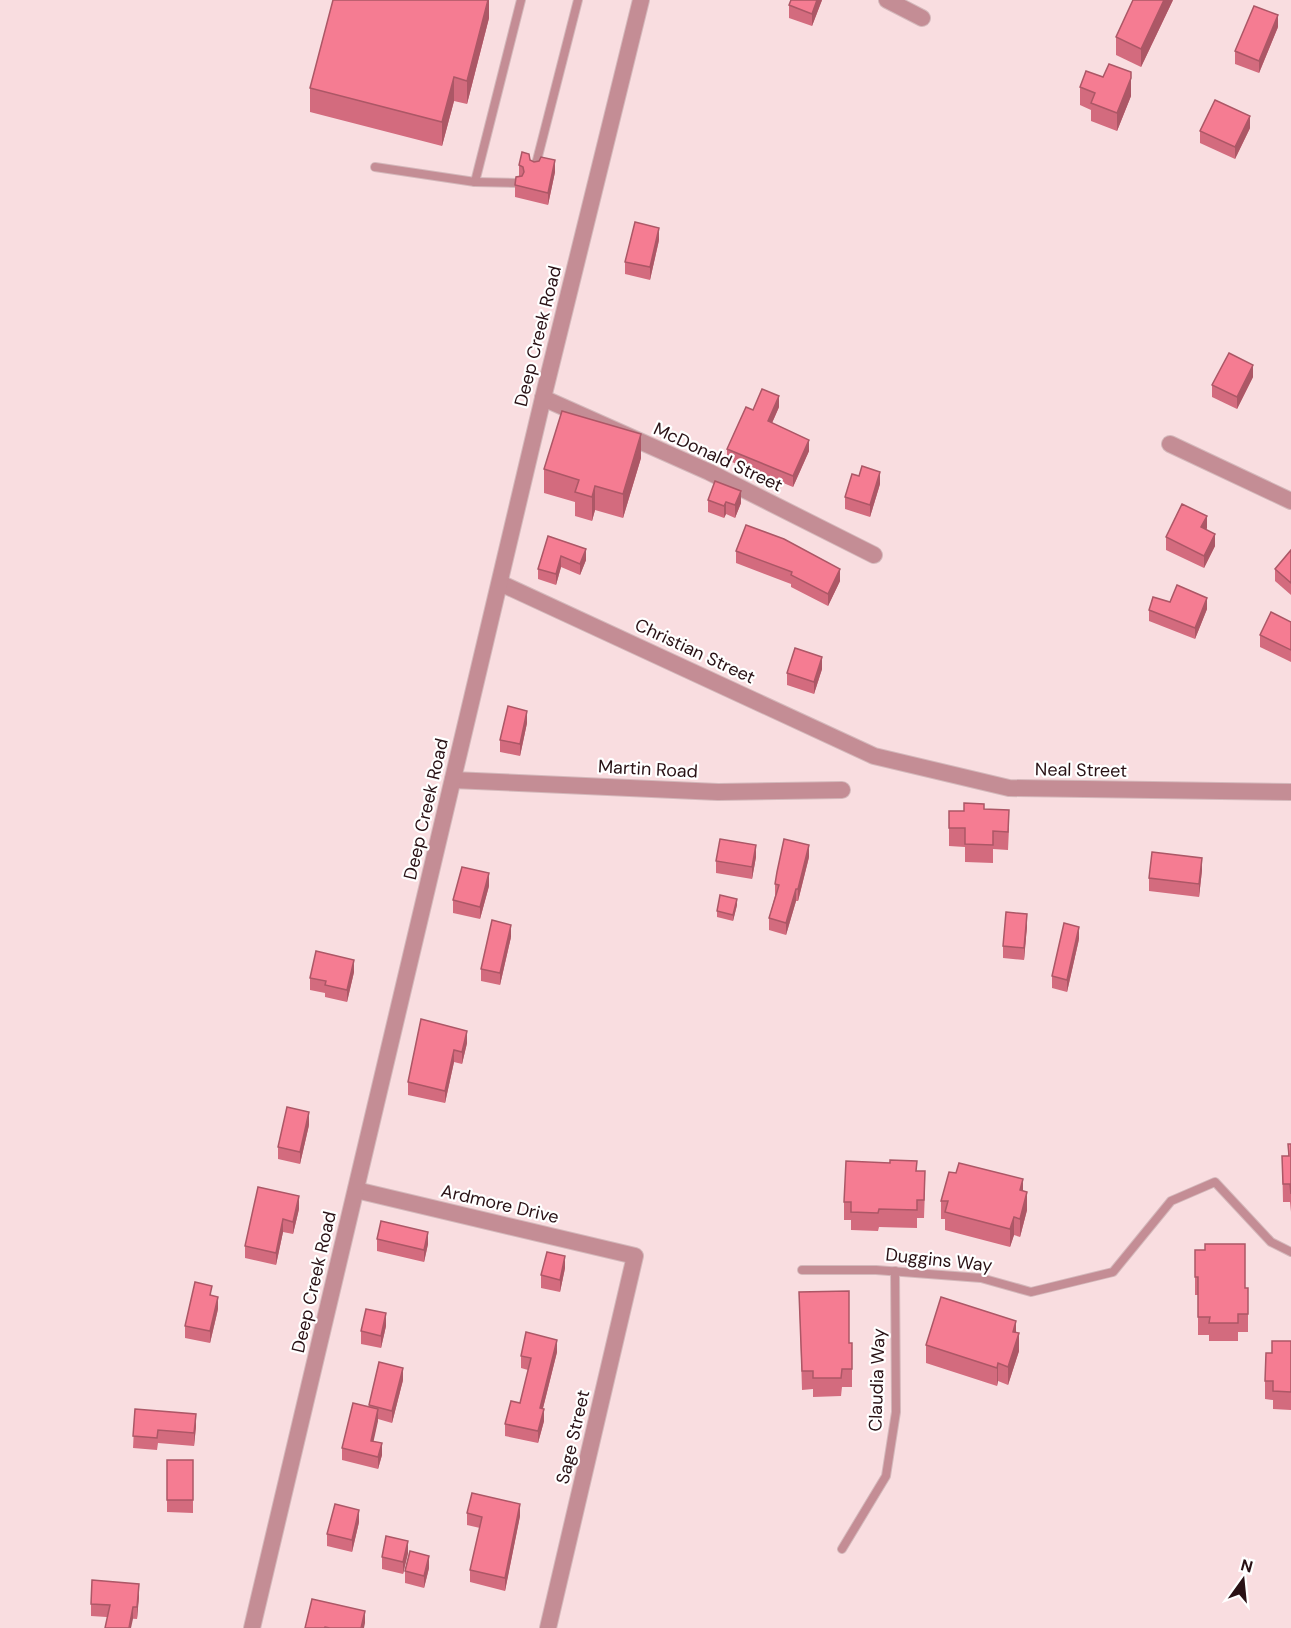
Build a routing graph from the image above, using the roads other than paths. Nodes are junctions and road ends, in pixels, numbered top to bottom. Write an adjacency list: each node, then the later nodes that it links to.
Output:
1 (521, 0): 8 (lane)
2 (578, 0): 7 (lane)
3 (640, 0): 10 (street, Deep Creek Road)
4 (887, 0): 5 (street)
5 (922, 18)
6 (375, 167): 8 (lane)
7 (535, 168)
8 (475, 182): 9 (lane)
9 (518, 183)
10 (543, 398): 13 (street, McDonald Street); 14 (street, Deep Creek Road)
11 (1170, 444): 12 (street)
12 (1291, 501)
13 (874, 555)
14 (500, 583): 15 (street, Christian Street); 16 (street, Deep Creek Road)
15 (874, 756): 18 (street, Neal Street)
16 (453, 780): 17 (street, Martin Road); 19 (street, Deep Creek Road)
17 (842, 790)
18 (1291, 792)
19 (356, 1190): 21 (street, Ardmore Drive); 25 (street, Deep Creek Road)
20 (1291, 1252): 23 (lane, Duggins Way)
21 (635, 1256): 26 (street, Sage Street)
22 (802, 1270): 23 (lane, Duggins Way)
23 (895, 1271): 24 (lane, Claudia Way)
24 (842, 1549)
25 (252, 1628)
26 (548, 1628)

